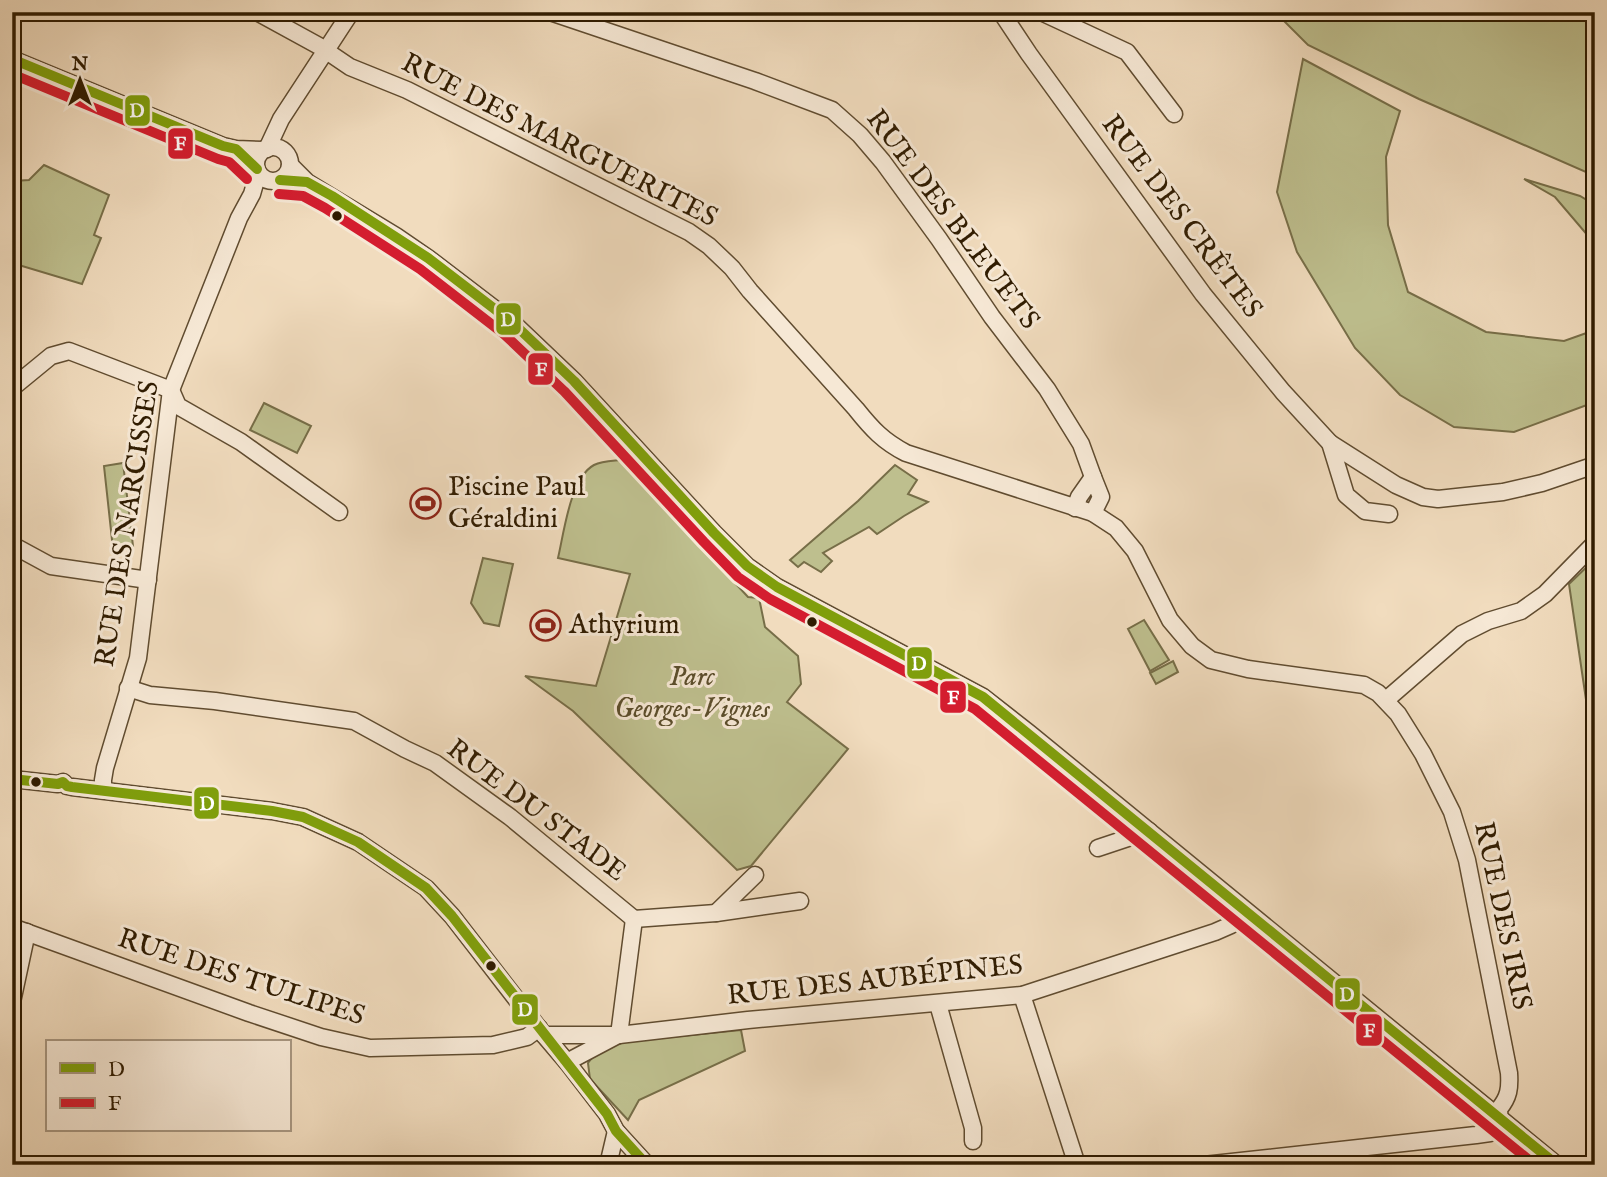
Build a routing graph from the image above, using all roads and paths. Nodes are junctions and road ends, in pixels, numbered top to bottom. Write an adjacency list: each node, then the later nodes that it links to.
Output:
1 (257, 12): 6 (street, RUE DES MARGUERITES)
2 (351, 12): 6 (street)
3 (550, 12): 18 (street, RUE DES BLEUETS)
4 (1002, 12): 16 (street, RUE DES CRÊTES)
5 (1041, 12): 8 (street)
6 (324, 50): 10 (street); 19 (street, RUE DES MARGUERITES)
7 (12, 59): 9 (street)
8 (1174, 114)
9 (236, 149): 10 (street); 12 (street)
10 (270, 149): 11 (street); 12 (street)
11 (290, 165): 12 (street); 13 (street)
12 (267, 176): 13 (street); 15 (street, RUE DES NARCISSES)
13 (307, 182): 30 (street)
14 (12, 388): 15 (street)
15 (171, 390): 20 (street); 25 (street, RUE DES NARCISSES)
16 (1331, 443): 17 (street, RUE DES CRÊTES); 22 (street, RUE DES CRÊTES)
17 (1595, 465)
18 (1093, 477): 19 (street); 21 (street, RUE DES BLEUETS)
19 (1074, 508): 21 (street, RUE DES MARGUERITES)
20 (338, 512)
21 (1093, 513): 27 (street)
22 (1389, 514)
23 (12, 543): 25 (street)
24 (1595, 543): 27 (street)
25 (148, 580): 26 (street, RUE DES NARCISSES)
26 (128, 688): 29 (street, RUE DES NARCISSES); 36 (street, RUE DU STADE)
27 (1386, 700): 44 (street, RUE DES IRIS)
28 (12, 778): 29 (street)
29 (103, 790): 41 (street)
30 (1149, 831): 31 (street); 34 (street)
31 (1098, 848)
32 (755, 875): 35 (street)
33 (800, 901): 35 (street)
34 (1247, 912): 38 (street, RUE DES AUBÉPINES); 44 (street)
35 (716, 914): 36 (street)
36 (634, 919): 42 (street, RUE DU STADE)
37 (20, 930): 39 (street); 41 (street, RUE DES TULIPES)
38 (1022, 995): 40 (street, RUE DES AUBÉPINES); 49 (street)
39 (12, 1002)
40 (938, 1004): 42 (street, RUE DES AUBÉPINES); 46 (street)
41 (542, 1032): 42 (street, RUE DES AUBÉPINES); 43 (street)
42 (620, 1035): 43 (street, RUE DES AUBÉPINES)
43 (567, 1062): 45 (street)
44 (1499, 1117): 50 (street); 51 (street)
45 (616, 1131): 47 (street); 48 (street)
46 (974, 1141)
47 (608, 1165)
48 (647, 1165)
49 (1077, 1165)
50 (1204, 1165)
51 (1557, 1165)

